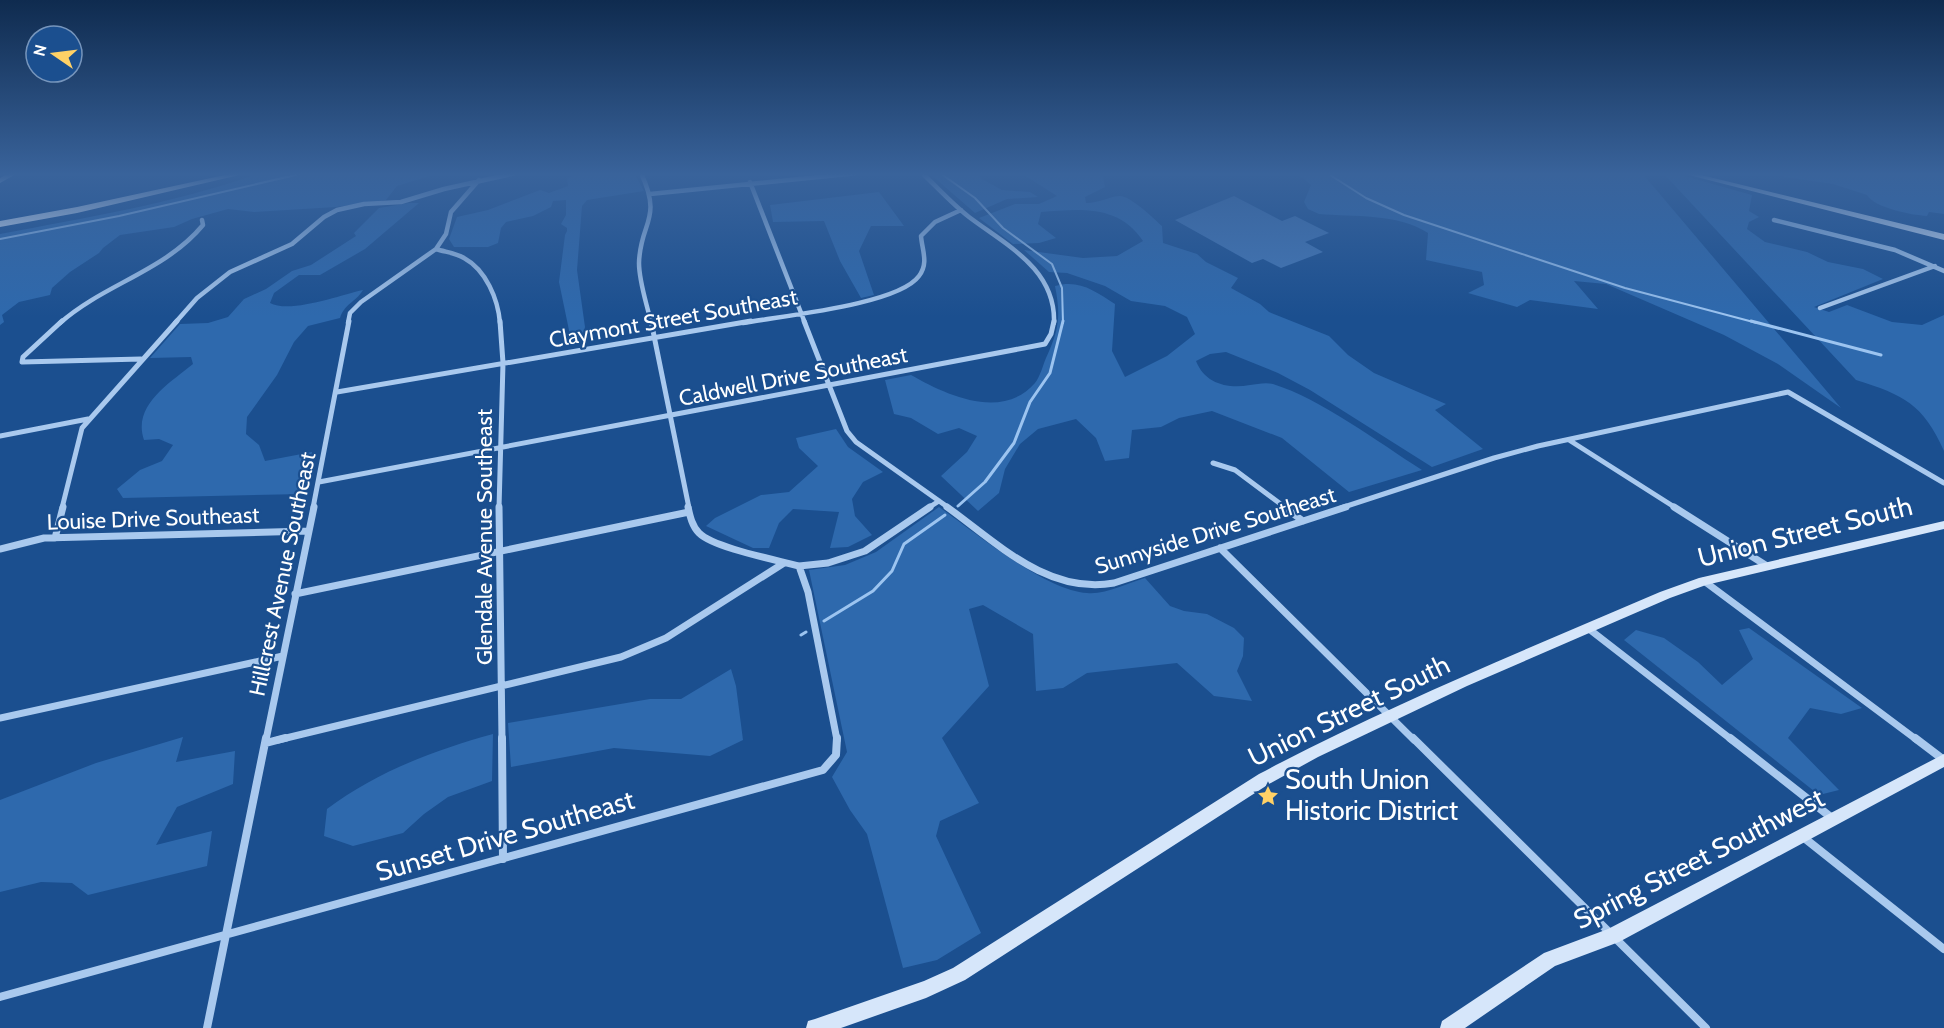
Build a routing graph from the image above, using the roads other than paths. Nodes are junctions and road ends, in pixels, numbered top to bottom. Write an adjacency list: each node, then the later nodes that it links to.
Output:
1 (202, 220): 19 (street)
2 (16, 221): 11 (main road)
3 (322, 221): 19 (street)
4 (449, 221): 13 (street, Hillcrest Avenue Southeast)
5 (651, 221): 18 (street)
6 (765, 221): 17 (street, Sunnyside Drive Southeast)
7 (942, 221): 17 (street, Claymont Street Southeast)
8 (976, 221): 21 (street, Caldwell Drive Southeast)
9 (1778, 221): 14 (street)
10 (1879, 221): 12 (main road)
11 (0, 224)
12 (1944, 237)
13 (436, 249): 20 (street, Glendale Avenue Southeast); 22 (street, Hillcrest Avenue Southeast)
14 (1935, 266): 15 (street); 16 (street)
15 (1944, 271)
16 (1820, 308)
17 (800, 313): 18 (street, Claymont Street Southeast); 21 (street, Sunnyside Drive Southeast)
18 (654, 338): 20 (street, Claymont Street Southeast); 23 (street)
19 (141, 359): 24 (street)
20 (503, 363): 22 (street, Claymont Street Southeast); 27 (street, Glendale Avenue Southeast)
21 (828, 387): 23 (street, Caldwell Drive Southeast); 31 (street, Sunnyside Drive Southeast)
22 (337, 392): 29 (street, Hillcrest Avenue Southeast)
23 (670, 416): 27 (street, Caldwell Drive Southeast); 32 (street)
24 (87, 419): 25 (street); 36 (street)
25 (0, 436)
26 (1568, 440): 30 (street, Sunnyside Drive Southeast); 33 (street, Sunnyside Drive Southeast); 41 (street)
27 (501, 448): 29 (street, Caldwell Drive Southeast); 39 (street, Glendale Avenue Southeast)
28 (1213, 463): 33 (street)
29 (319, 482): 35 (street, Hillcrest Avenue Southeast)
30 (1944, 483)
31 (939, 501): 37 (street, Sunnyside Drive Southeast); 42 (street)
32 (689, 512): 39 (street); 40 (street)
33 (1303, 521): 37 (street, Sunnyside Drive Southeast)
34 (1944, 525): 41 (main road, Union Street South)
35 (308, 531): 36 (street, Louise Drive Southeast); 44 (street, Hillcrest Avenue Southeast)
36 (55, 538): 38 (street, Louise Drive Southeast)
37 (1220, 548): 48 (street)
38 (0, 549)
39 (500, 552): 44 (street); 47 (street, Glendale Avenue Southeast)
40 (784, 563): 42 (street); 47 (street)
41 (1767, 566): 43 (main road, Union Street South)
42 (801, 570): 54 (street, Sunset Drive Southeast)
43 (1704, 581): 45 (main road, Union Street South); 51 (street)
44 (295, 594): 46 (street, Hillcrest Avenue Southeast)
45 (1589, 629): 48 (main road, Union Street South); 52 (street)
46 (283, 656): 49 (street); 50 (street, Hillcrest Avenue Southeast)
47 (501, 685): 50 (street); 54 (street, Glendale Avenue Southeast)
48 (1389, 715): 56 (street); 60 (main road, Union Street South)
49 (0, 718)
50 (266, 742): 55 (street, Hillcrest Avenue Southeast)
51 (1944, 760): 52 (main road, Spring Street Southwest)
52 (1834, 819): 53 (main road, Spring Street Southwest)
53 (1803, 836): 56 (main road, Spring Street Southwest); 57 (street)
54 (503, 858): 55 (street, Sunset Drive Southeast)
55 (226, 935): 58 (street, Sunset Drive Southeast); 59 (street, Hillcrest Avenue Southeast)
56 (1613, 936): 61 (main road, Spring Street Southwest); 62 (street)
57 (1944, 949)
58 (0, 997)
59 (207, 1028)
60 (815, 1028)
61 (1449, 1028)
62 (1706, 1028)

